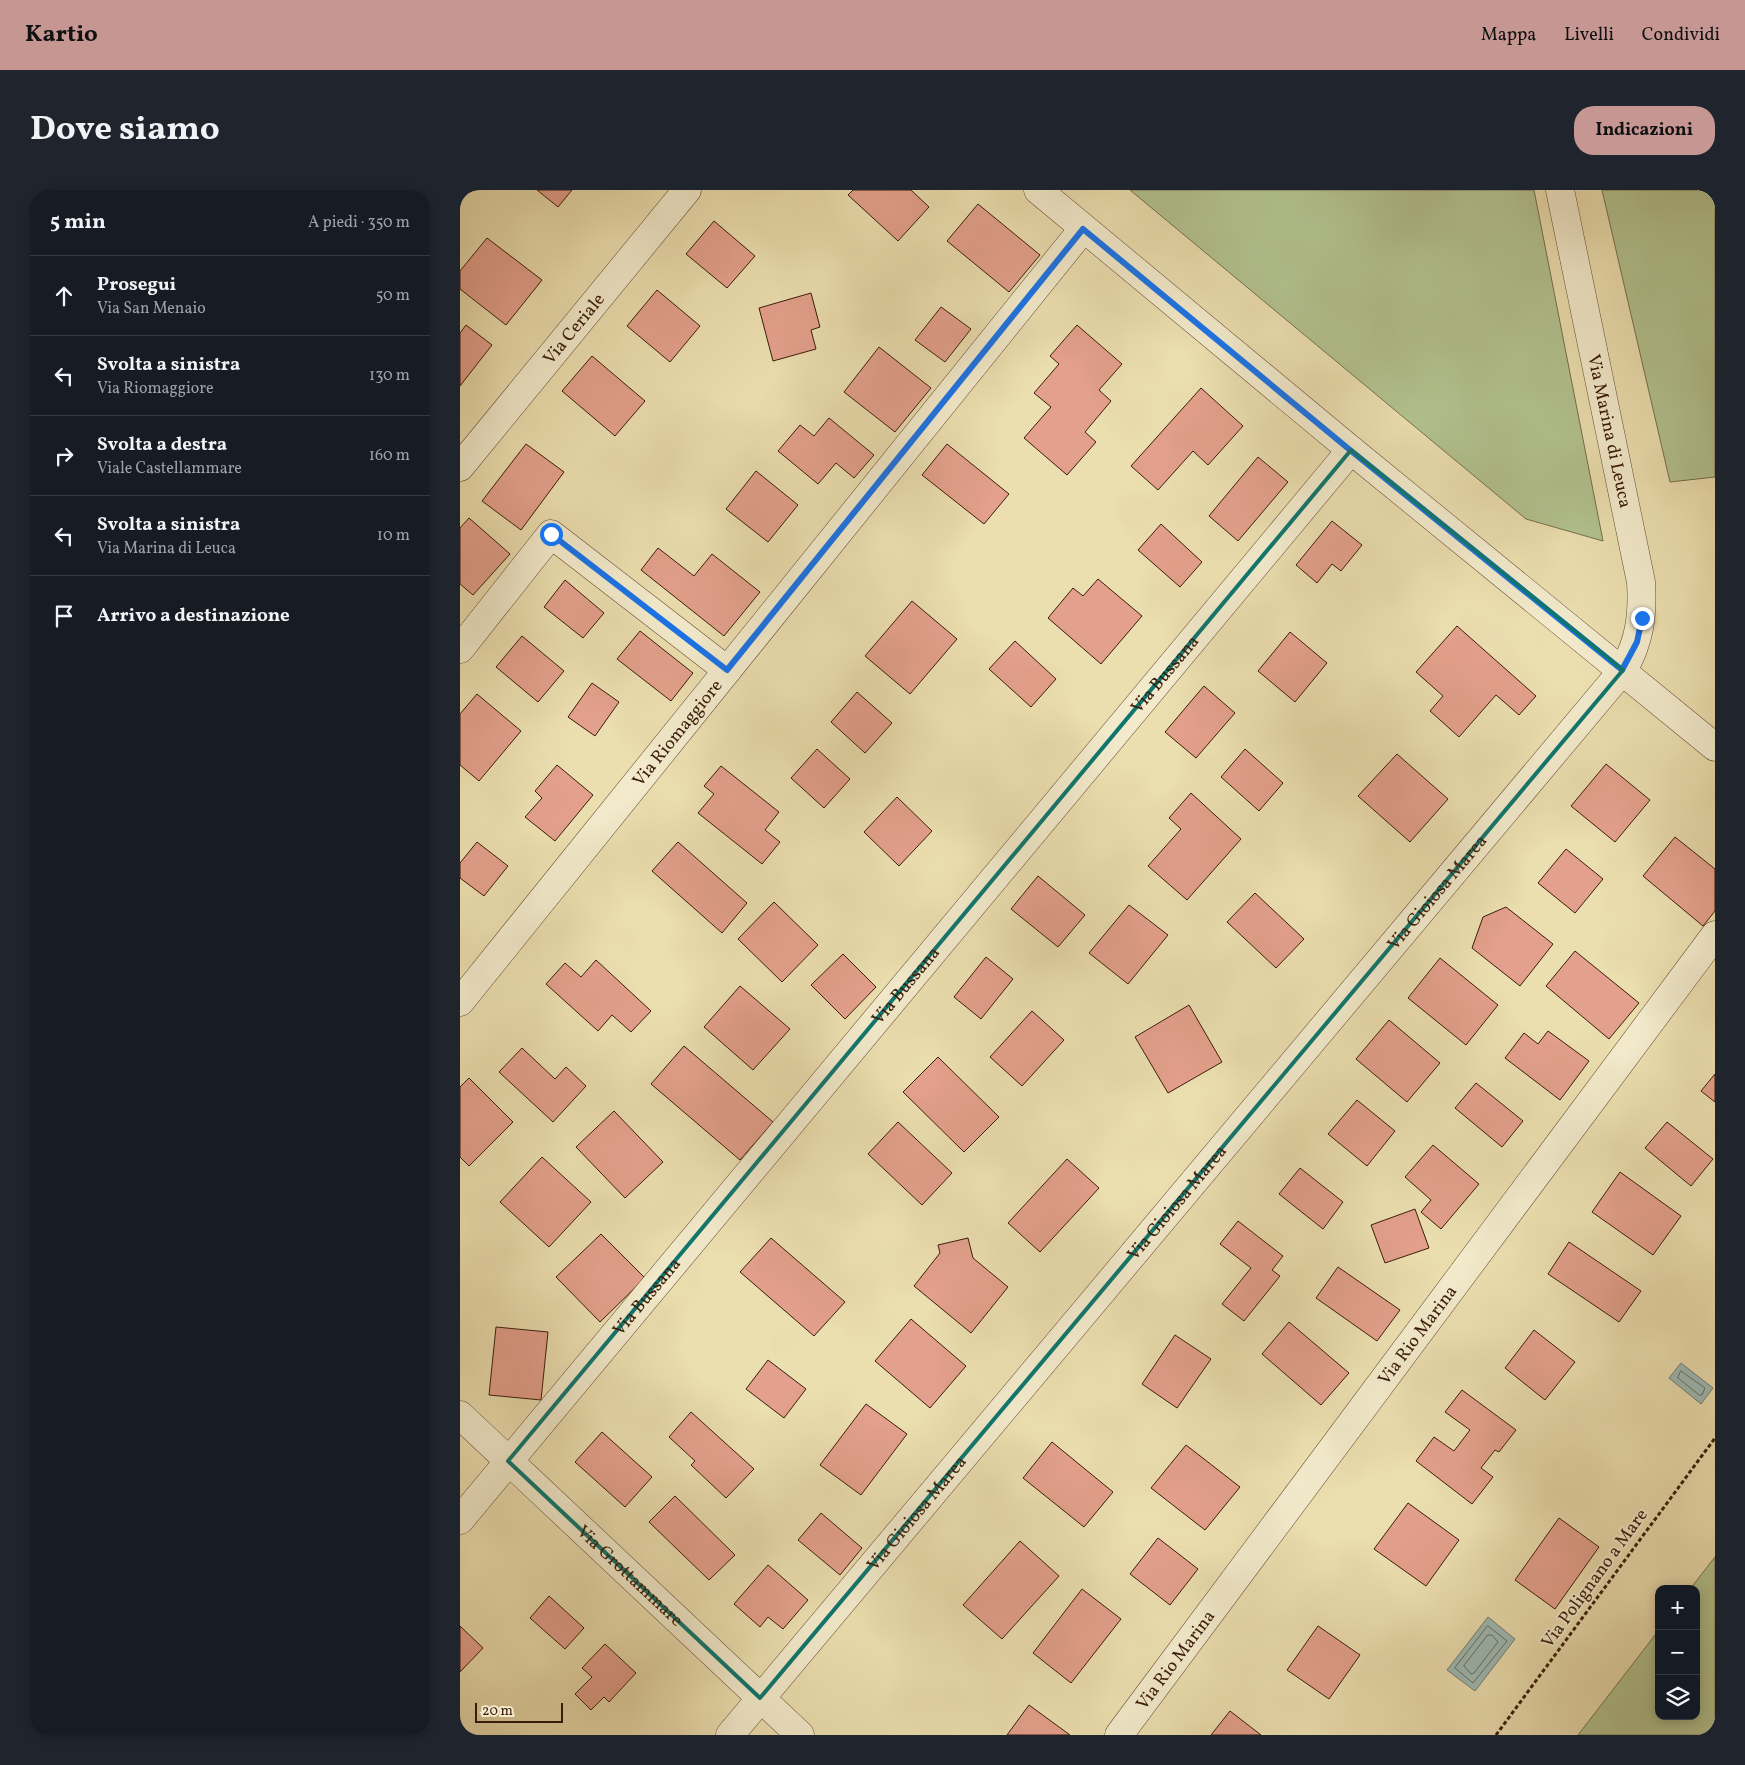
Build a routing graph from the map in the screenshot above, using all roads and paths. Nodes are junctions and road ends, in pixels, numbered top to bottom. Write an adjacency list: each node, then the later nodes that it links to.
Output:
1 (687, 190): 6 (street, Via Ceriale)
2 (1038, 190): 4 (street)
3 (1560, 190): 9 (street, Via Marina di Leuca)
4 (1083, 229): 5 (street); 8 (street, Via Riomaggiore)
5 (1350, 450): 9 (street); 15 (street, Via Bussana)
6 (460, 467)
7 (460, 649): 8 (street)
8 (727, 670): 12 (street, Via Riomaggiore)
9 (1622, 670): 10 (street); 17 (street, Via Gioiosa Marea)
10 (1715, 747)
11 (1715, 935): 20 (street, Via Rio Marina)
12 (460, 1002)
13 (460, 1415): 15 (street, Via Grottammare)
14 (1715, 1438): 21 (path, Via Polignano a Mare)
15 (508, 1461): 16 (street, Via Bussana); 17 (street, Via Grottammare)
16 (460, 1520)
17 (760, 1698): 18 (street, Via Gioiosa Marea); 19 (street, Via Grottammare)
18 (730, 1735)
19 (800, 1735)
20 (1119, 1735)
21 (1496, 1735)

